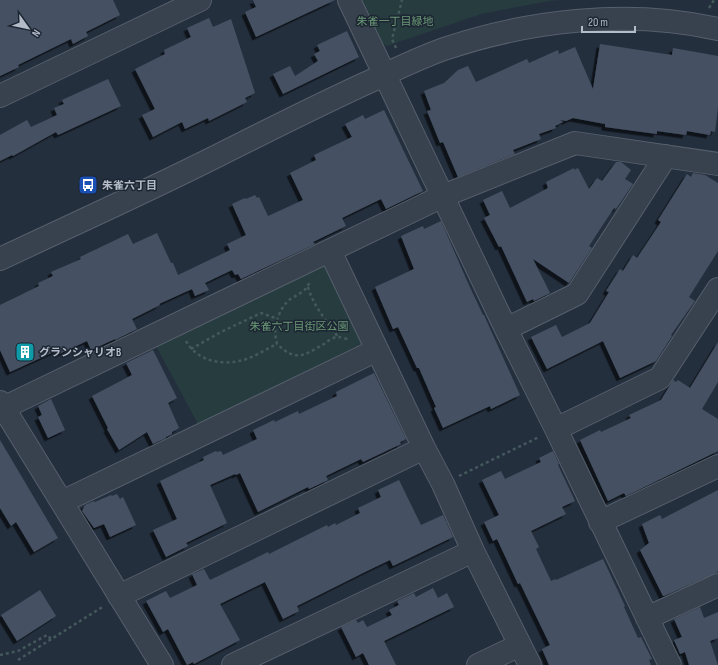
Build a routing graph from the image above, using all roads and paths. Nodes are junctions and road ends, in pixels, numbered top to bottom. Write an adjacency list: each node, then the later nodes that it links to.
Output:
1 (200, 0): 9 (street)
2 (349, 0): 8 (street)
3 (402, 0): 7 (path)
4 (714, 0): 5 (path)
5 (708, 8)
6 (718, 29): 8 (street)
7 (396, 48)
8 (385, 74): 12 (street); 14 (street)
9 (0, 96)
10 (666, 156): 11 (street); 12 (street); 19 (street)
11 (718, 164)
12 (443, 196): 13 (street); 19 (street)
13 (322, 255): 15 (path); 18 (street); 22 (street)
14 (0, 259)
15 (308, 286): 17 (path); 20 (path)
16 (718, 289): 25 (street)
17 (278, 319): 21 (path); 23 (path)
18 (177, 324): 23 (path); 24 (street)
19 (506, 329): 25 (street)
20 (338, 337): 21 (path); 22 (path)
21 (277, 344): 23 (path)
22 (376, 348): 26 (street); 29 (street)
23 (192, 349)
24 (1, 405): 29 (street)
25 (556, 429): 28 (path); 30 (street)
26 (424, 448): 28 (street); 33 (street)
27 (718, 466): 30 (street)
28 (443, 484): 31 (street)
29 (62, 502): 33 (street)
30 (600, 522): 34 (street)
31 (473, 551): 36 (street); 40 (street)
32 (718, 585): 34 (street)
33 (119, 596): 35 (path); 39 (street)
34 (647, 618): 43 (street)
35 (51, 640): 37 (path); 38 (path)
36 (520, 645): 41 (street); 42 (street)
37 (0, 655)
38 (18, 660)
39 (162, 665)
40 (233, 665)
41 (478, 665)
42 (530, 665)
43 (670, 665)

